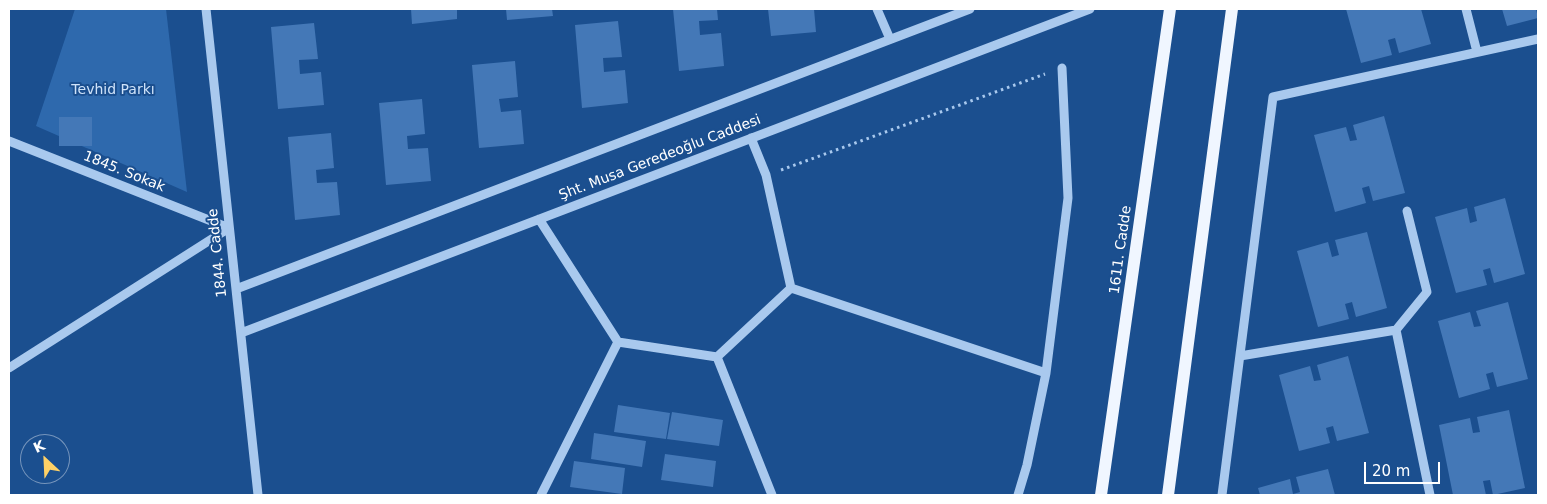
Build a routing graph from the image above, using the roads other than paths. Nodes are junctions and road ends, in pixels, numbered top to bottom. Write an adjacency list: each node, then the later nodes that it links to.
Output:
1 (206, 9): 16 (street, 1844. Cadde)
2 (877, 9): 8 (street)
3 (970, 9): 8 (street, Şht. Musa Geredeoğlu Caddesi)
4 (1090, 9): 12 (street, Şht. Musa Geredeoğlu Caddesi)
5 (1170, 9): 30 (main road, 1611. Cadde)
6 (1232, 9): 31 (main road)
7 (1466, 9): 10 (street)
8 (890, 39): 18 (street, Şht. Musa Geredeoğlu Caddesi)
9 (1538, 39): 10 (street)
10 (1477, 52): 22 (street)
11 (1062, 68): 25 (street)
12 (751, 138): 15 (street, Şht. Musa Geredeoğlu Caddesi); 17 (street)
13 (9, 141): 16 (street, 1845. Sokak)
14 (1407, 211): 19 (street)
15 (539, 219): 20 (street, Şht. Musa Geredeoğlu Caddesi); 21 (street)
16 (230, 228): 18 (street, 1844. Cadde); 24 (street)
17 (791, 288): 23 (street); 25 (street)
18 (236, 289): 20 (street, 1844. Cadde)
19 (1396, 330): 22 (street); 33 (street)
20 (240, 333): 26 (street, 1844. Cadde)
21 (618, 342): 23 (street); 27 (street)
22 (1240, 356): 32 (street)
23 (717, 357): 28 (street)
24 (9, 368)
25 (1046, 373): 29 (street)
26 (258, 495)
27 (541, 495)
28 (772, 495)
29 (1018, 495)
30 (1101, 495)
31 (1168, 495)
32 (1222, 495)
33 (1430, 495)

